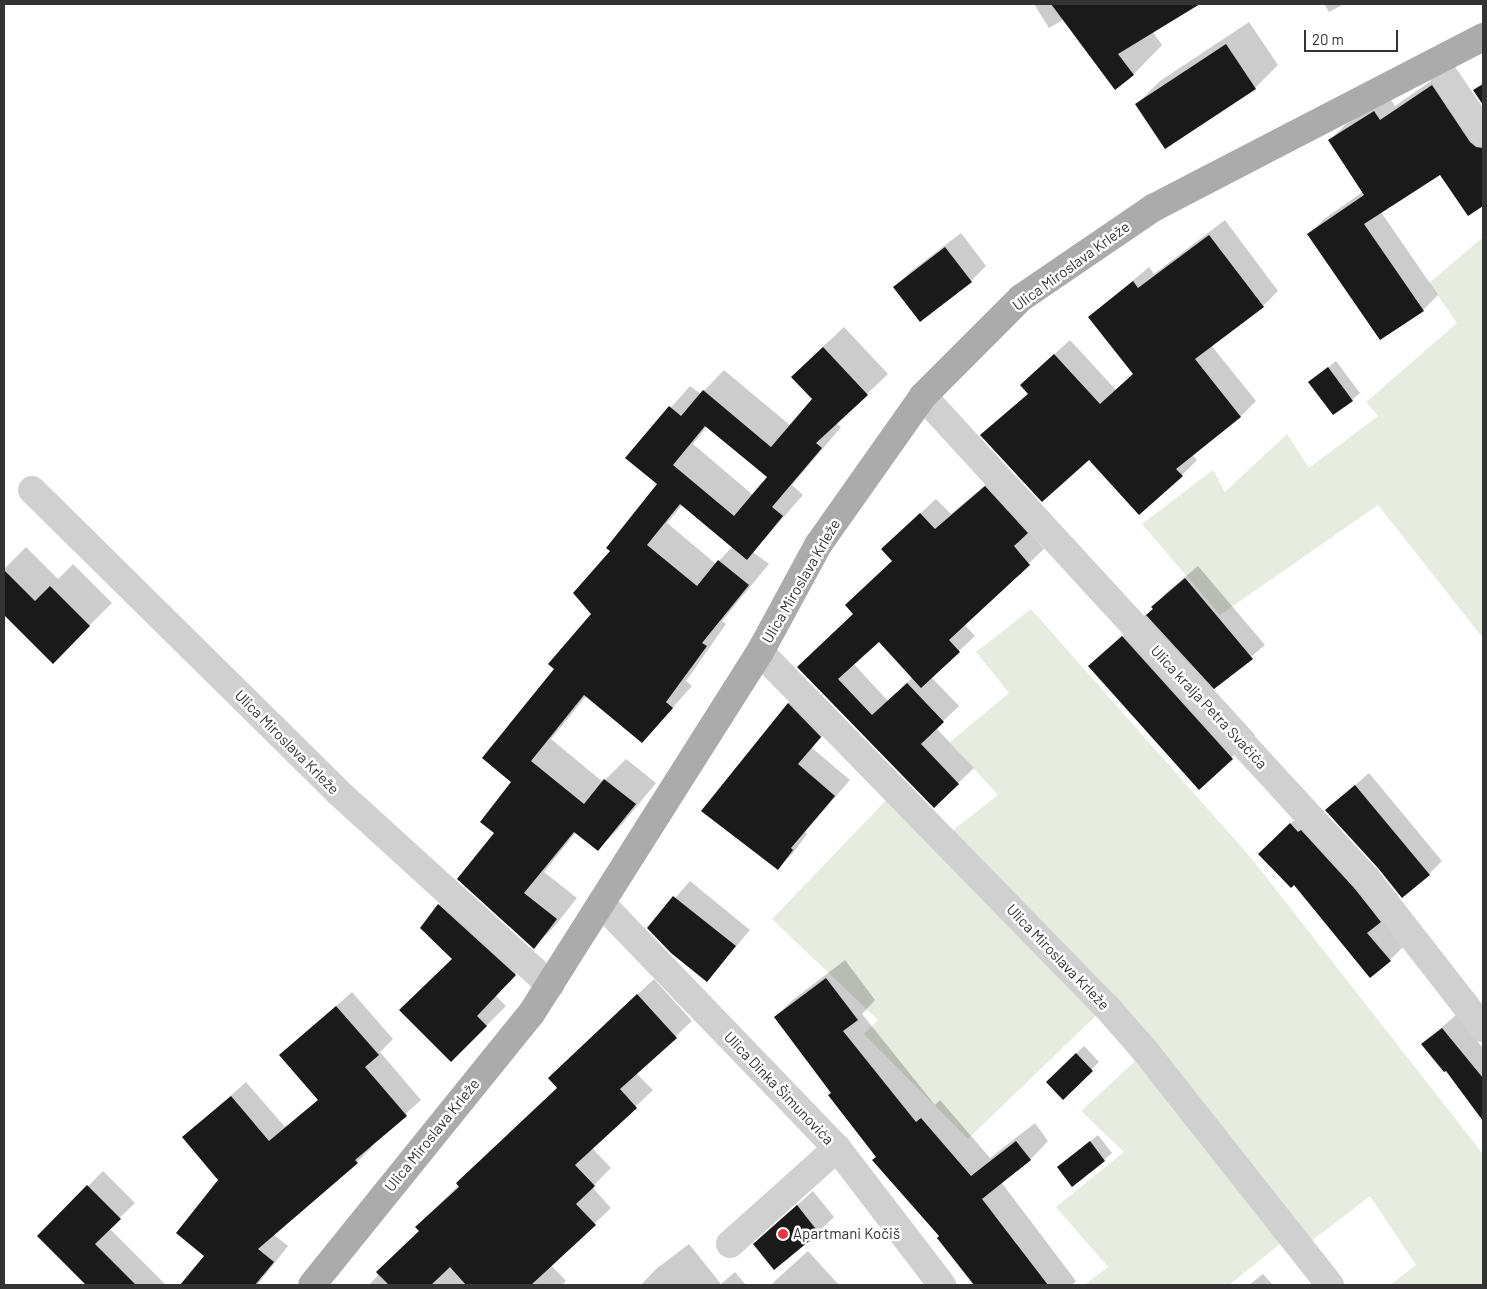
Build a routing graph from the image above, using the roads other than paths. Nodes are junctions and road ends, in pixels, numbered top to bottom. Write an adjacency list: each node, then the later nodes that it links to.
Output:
1 (1483, 38): 2 (main road, Ulica Miroslava Krleže)
2 (1435, 62): 3 (street); 4 (main road, Ulica Miroslava Krleže)
3 (1483, 133)
4 (923, 396): 6 (main road, Ulica Miroslava Krleže); 9 (street, Ulica kralja Petra Svačića)
5 (32, 490): 8 (street, Ulica Miroslava Krleže)
6 (760, 652): 7 (main road, Ulica Miroslava Krleže); 14 (street, Ulica Miroslava Krleže)
7 (601, 903): 8 (main road, Ulica Miroslava Krleže); 10 (street, Ulica Dinka Šimunovića)
8 (550, 984): 12 (main road, Ulica Miroslava Krleže)
9 (1483, 1028)
10 (837, 1148): 11 (street); 13 (street, Ulica Dinka Šimunovića)
11 (730, 1244)
12 (312, 1285)
13 (942, 1285)
14 (1330, 1285)

